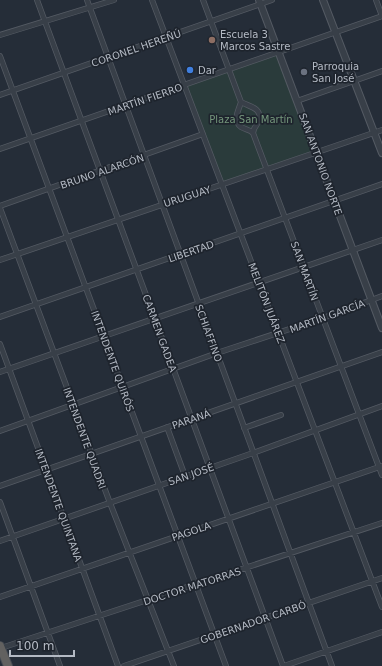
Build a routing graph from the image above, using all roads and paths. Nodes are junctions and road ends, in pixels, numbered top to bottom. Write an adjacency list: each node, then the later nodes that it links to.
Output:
1 (36, 0): 12 (street, CARMEN GADEA)
2 (87, 0): 10 (street, SCHIAFFINO)
3 (114, 0): 10 (street)
4 (152, 0): 16 (street, MELITÓN JUÁREZ)
5 (203, 0): 13 (street)
6 (272, 0): 9 (street, CORONEL HEREÑÚ)
7 (323, 0): 14 (street)
8 (376, 0): 11 (street)
9 (259, 2): 13 (street, CORONEL HEREÑÚ); 17 (street, SAN ANTONIO NORTE)
10 (90, 8): 12 (street); 19 (street, SCHIAFFINO)
11 (382, 16): 14 (street, MARTÍN FIERRO)
12 (44, 21): 15 (street); 22 (street, CARMEN GADEA)
13 (212, 22): 16 (street, CORONEL HEREÑÚ); 20 (street)
14 (336, 32): 17 (street, MARTÍN FIERRO); 23 (street)
15 (0, 35)
16 (166, 37): 19 (street, CORONEL HEREÑÚ); 24 (street, MELITÓN JUÁREZ)
17 (279, 52): 20 (street, MARTÍN FIERRO); 27 (street, SAN ANTONIO NORTE)
18 (0, 56): 25 (street, INTENDENTE QUIRÓS)
19 (108, 58): 22 (street, CORONEL HEREÑÚ); 29 (street, SCHIAFFINO)
20 (229, 69): 24 (street, MARTÍN FIERRO); 28 (street)
21 (382, 71): 23 (street)
22 (64, 73): 25 (street, CORONEL HEREÑÚ); 30 (street, CARMEN GADEA)
23 (353, 81): 27 (street); 33 (street)
24 (184, 85): 29 (street, MARTÍN FIERRO); 34 (street, MELITÓN JUÁREZ)
25 (13, 91): 26 (street, CORONEL HEREÑÚ); 35 (street, INTENDENTE QUIRÓS)
26 (0, 95)
27 (298, 101): 37 (street, SAN ANTONIO NORTE)
28 (241, 102): 32 (street); 32 (street)
29 (126, 105): 30 (street, MARTÍN FIERRO); 39 (street, SCHIAFFINO)
30 (81, 121): 35 (street, MARTÍN FIERRO); 41 (street, CARMEN GADEA)
31 (382, 130): 33 (street, URUGUAY)
32 (253, 133): 40 (street, SAN MARTÍN)
33 (374, 133): 37 (street, URUGUAY); 38 (street)
34 (203, 134): 39 (street, BRUNO ALARCÓN); 42 (street, MELITÓN JUÁREZ)
35 (30, 139): 36 (street, MARTÍN FIERRO); 44 (street, INTENDENTE QUIRÓS)
36 (0, 149)
37 (316, 153): 40 (street, URUGUAY); 45 (street, SAN ANTONIO NORTE)
38 (382, 153)
39 (144, 156): 41 (street, BRUNO ALARCÓN); 46 (street, SCHIAFFINO)
40 (267, 170): 42 (street, URUGUAY); 48 (street, SAN MARTÍN)
41 (100, 171): 44 (street, BRUNO ALARCÓN); 49 (street, CARMEN GADEA)
42 (222, 184): 46 (street, URUGUAY); 50 (street, MELITÓN JUÁREZ)
43 (382, 184): 45 (street, LIBERTAD)
44 (49, 189): 47 (street, BRUNO ALARCÓN); 51 (street, INTENDENTE QUIRÓS)
45 (335, 200): 48 (street, LIBERTAD); 53 (street, SAN ANTONIO NORTE)
46 (162, 204): 49 (street, URUGUAY); 55 (street, SCHIAFFINO)
47 (0, 207): 54 (street, INTENDENTE QUADRI)
48 (286, 217): 50 (street, LIBERTAD); 57 (street, SAN MARTÍN)
49 (118, 220): 51 (street, URUGUAY); 58 (street, CARMEN GADEA)
50 (240, 233): 55 (street, LIBERTAD); 59 (street, MELITÓN JUÁREZ)
51 (67, 237): 54 (street, URUGUAY); 60 (street, INTENDENTE QUIRÓS)
52 (382, 240): 53 (street)
53 (353, 250): 57 (street); 62 (street, SAN ANTONIO NORTE)
54 (17, 254): 56 (street, URUGUAY); 64 (street, INTENDENTE QUADRI)
55 (181, 255): 58 (street, LIBERTAD); 63 (street, SCHIAFFINO)
56 (0, 260)
57 (304, 267): 59 (street); 66 (street, SAN MARTÍN)
58 (137, 270): 60 (street, LIBERTAD); 67 (street, CARMEN GADEA)
59 (259, 283): 63 (street); 69 (street, MELITÓN JUÁREZ)
60 (86, 288): 64 (street, LIBERTAD); 70 (street, INTENDENTE QUIRÓS)
61 (382, 296): 62 (street, MARTÍN GARCÍA)
62 (371, 300): 66 (street, MARTÍN GARCÍA); 68 (street, SAN ANTONIO NORTE)
63 (199, 304): 67 (street); 73 (street, SCHIAFFINO)
64 (36, 305): 65 (street, LIBERTAD); 74 (street, INTENDENTE QUADRI)
65 (0, 317)
66 (323, 318): 69 (street, MARTÍN GARCÍA); 75 (street, SAN MARTÍN)
67 (155, 319): 70 (street); 77 (street, CARMEN GADEA)
68 (382, 328)
69 (278, 333): 73 (street, MARTÍN GARCÍA); 79 (street, MELITÓN JUÁREZ)
70 (104, 336): 74 (street); 80 (street, INTENDENTE QUIRÓS)
71 (0, 344): 76 (street, INTENDENTE QUINTANA)
72 (382, 352): 75 (street, PARANÁ)
73 (217, 353): 77 (street, MARTÍN GARCÍA); 81 (street, SCHIAFFINO)
74 (54, 354): 76 (street); 82 (street, INTENDENTE QUADRI)
75 (341, 366): 79 (street, PARANÁ); 84 (street, SAN MARTÍN)
76 (9, 369): 78 (street); 87 (street, INTENDENTE QUINTANA)
77 (173, 369): 80 (street, MARTÍN GARCÍA); 86 (street, CARMEN GADEA)
78 (0, 372)
79 (297, 382): 81 (street, PARANÁ); 90 (street, MELITÓN JUÁREZ)
80 (122, 387): 82 (street, MARTÍN GARCÍA); 92 (street, INTENDENTE QUIRÓS)
81 (235, 403): 86 (street, PARANÁ); 89 (street, SCHIAFFINO)
82 (73, 405): 87 (street, MARTÍN GARCÍA); 94 (street, INTENDENTE QUADRI)
83 (382, 406): 84 (street, SAN JOSÉ)
84 (359, 414): 90 (street, SAN JOSÉ); 95 (street, SAN MARTÍN)
85 (281, 416): 89 (street)
86 (192, 418): 88 (street, PARANÁ); 96 (street, CARMEN GADEA)
87 (28, 421): 91 (street, MARTÍN GARCÍA); 97 (street, INTENDENTE QUINTANA)
88 (166, 427): 92 (street, PARANÁ); 98 (street)
89 (244, 428): 93 (street, SCHIAFFINO)
90 (315, 429): 93 (street, SAN JOSÉ); 100 (street, MELITÓN JUÁREZ)
91 (0, 431)
92 (141, 436): 94 (street, PARANÁ); 101 (street, INTENDENTE QUIRÓS)
93 (253, 452): 96 (street, SAN JOSÉ); 105 (street, SCHIAFFINO)
94 (91, 454): 97 (street, PARANÁ); 104 (street, INTENDENTE QUADRI)
95 (380, 467): 99 (street, SAN MARTÍN); 100 (street, PAGOLA)
96 (210, 468): 98 (street, SAN JOSÉ); 107 (street, CARMEN GADEA)
97 (46, 469): 102 (street, PARANÁ); 106 (street, INTENDENTE QUINTANA)
98 (185, 476): 101 (street, SAN JOSÉ)
99 (382, 476)
100 (336, 483): 105 (street, PAGOLA); 109 (street, MELITÓN JUÁREZ)
101 (159, 485): 104 (street, SAN JOSÉ); 110 (street, INTENDENTE QUIRÓS)
102 (0, 486)
103 (0, 502): 111 (street)
104 (110, 503): 106 (street, SAN JOSÉ); 113 (street, INTENDENTE QUADRI)
105 (272, 504): 107 (street, PAGOLA); 114 (street, SCHIAFFINO)
106 (64, 518): 111 (street, SAN JOSÉ); 116 (street, INTENDENTE QUINTANA)
107 (228, 518): 110 (street, PAGOLA); 115 (street, CARMEN GADEA)
108 (382, 523): 109 (street, DOCTOR MATORRAS)
109 (354, 532): 114 (street, DOCTOR MATORRAS); 118 (street, MELITÓN JUÁREZ)
110 (177, 535): 113 (street, PAGOLA); 119 (street, INTENDENTE QUIRÓS)
111 (12, 536): 112 (street, SAN JOSÉ); 120 (street)
112 (0, 541)
113 (129, 552): 116 (street, PAGOLA); 122 (street, INTENDENTE QUADRI)
114 (290, 553): 115 (street, DOCTOR MATORRAS); 123 (street, SCHIAFFINO)
115 (247, 567): 119 (street, DOCTOR MATORRAS); 126 (street, CARMEN GADEA)
116 (82, 568): 120 (street, PAGOLA); 125 (street, INTENDENTE QUINTANA)
117 (382, 578): 118 (street, GOBERNADOR CARBÓ)
118 (372, 581): 123 (street, GOBERNADOR CARBÓ); 124 (street, MELITÓN JUÁREZ)
119 (195, 584): 122 (street, DOCTOR MATORRAS); 129 (street, INTENDENTE QUIRÓS)
120 (31, 586): 121 (street, PAGOLA); 128 (street)
121 (0, 597)
122 (148, 600): 125 (street, DOCTOR MATORRAS); 131 (street, INTENDENTE QUADRI)
123 (309, 603): 126 (street, GOBERNADOR CARBÓ); 132 (street, SCHIAFFINO)
124 (382, 607)
125 (100, 616): 128 (street, DOCTOR MATORRAS); 135 (street, INTENDENTE QUINTANA)
126 (266, 618): 129 (street, GOBERNADOR CARBÓ); 139 (street, CARMEN GADEA)
127 (382, 632): 132 (street)
128 (48, 633): 130 (street, DOCTOR MATORRAS); 134 (street)
129 (214, 635): 131 (street, GOBERNADOR CARBÓ); 138 (street, INTENDENTE QUIRÓS)
130 (1, 647): 133 (highway)
131 (168, 651): 136 (street, GOBERNADOR CARBÓ); 137 (street, INTENDENTE QUADRI)
132 (326, 651): 139 (street); 140 (street, SCHIAFFINO)
133 (8, 666)
134 (60, 666)
135 (118, 666)
136 (124, 666)
137 (174, 666)
138 (226, 666)
139 (284, 666)
140 (332, 666)

